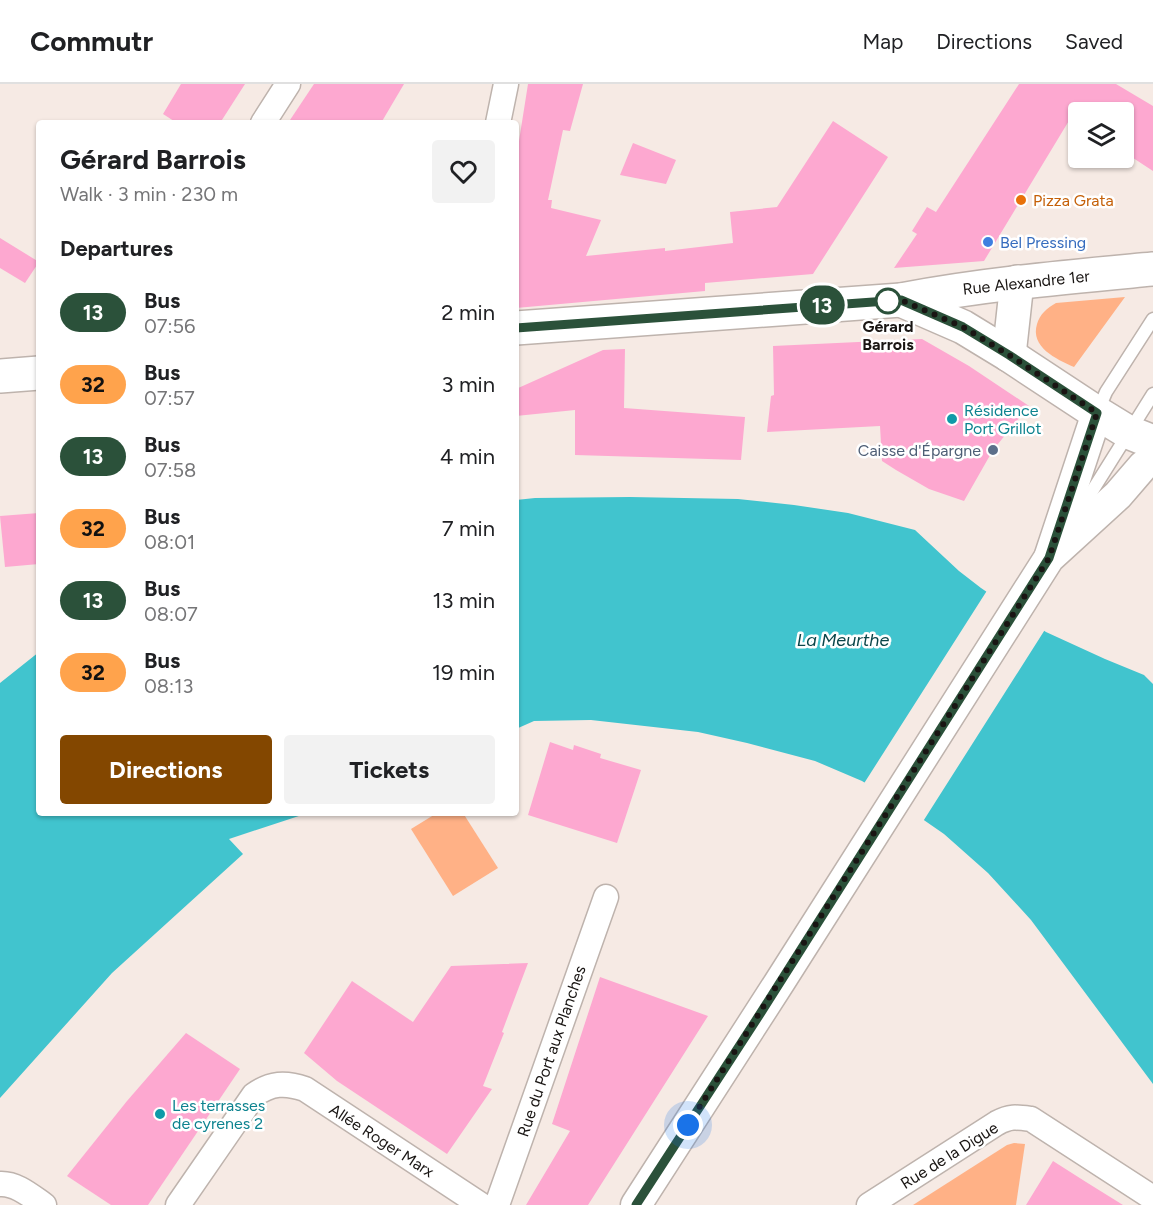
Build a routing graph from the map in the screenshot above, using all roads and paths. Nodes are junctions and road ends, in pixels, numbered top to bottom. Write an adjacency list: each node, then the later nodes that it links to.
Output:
1 (288, 84): 3 (street)
2 (506, 84): 4 (street)
3 (265, 120)
4 (499, 120)
5 (1153, 269): 6 (main road, Rue Alexandre 1er)
6 (1017, 282): 7 (main road, Rue Alexandre 1er); 10 (main road)
7 (901, 300): 9 (main road, Rue Alexandre 1er); 10 (main road, Rue Alexandre 1er)
8 (1153, 319): 14 (lane)
9 (519, 328)
10 (1009, 355): 14 (main road, Rue Alexandre 1er)
11 (36, 373): 12 (main road)
12 (0, 376)
13 (1153, 394): 15 (lane)
14 (1097, 413): 15 (main road, Rue Alexandre 1er); 17 (street)
15 (1141, 437): 17 (lane)
16 (1153, 459): 17 (street)
17 (1049, 558): 25 (street)
18 (606, 897): 24 (street, Rue du Port aux Planches)
19 (0, 1184): 21 (street)
20 (1153, 1198): 26 (street, Rue de la Digue)
21 (44, 1205)
22 (178, 1205): 23 (street, Allée Roger Marx)
23 (481, 1205)
24 (497, 1205)
25 (636, 1205)
26 (869, 1205)

